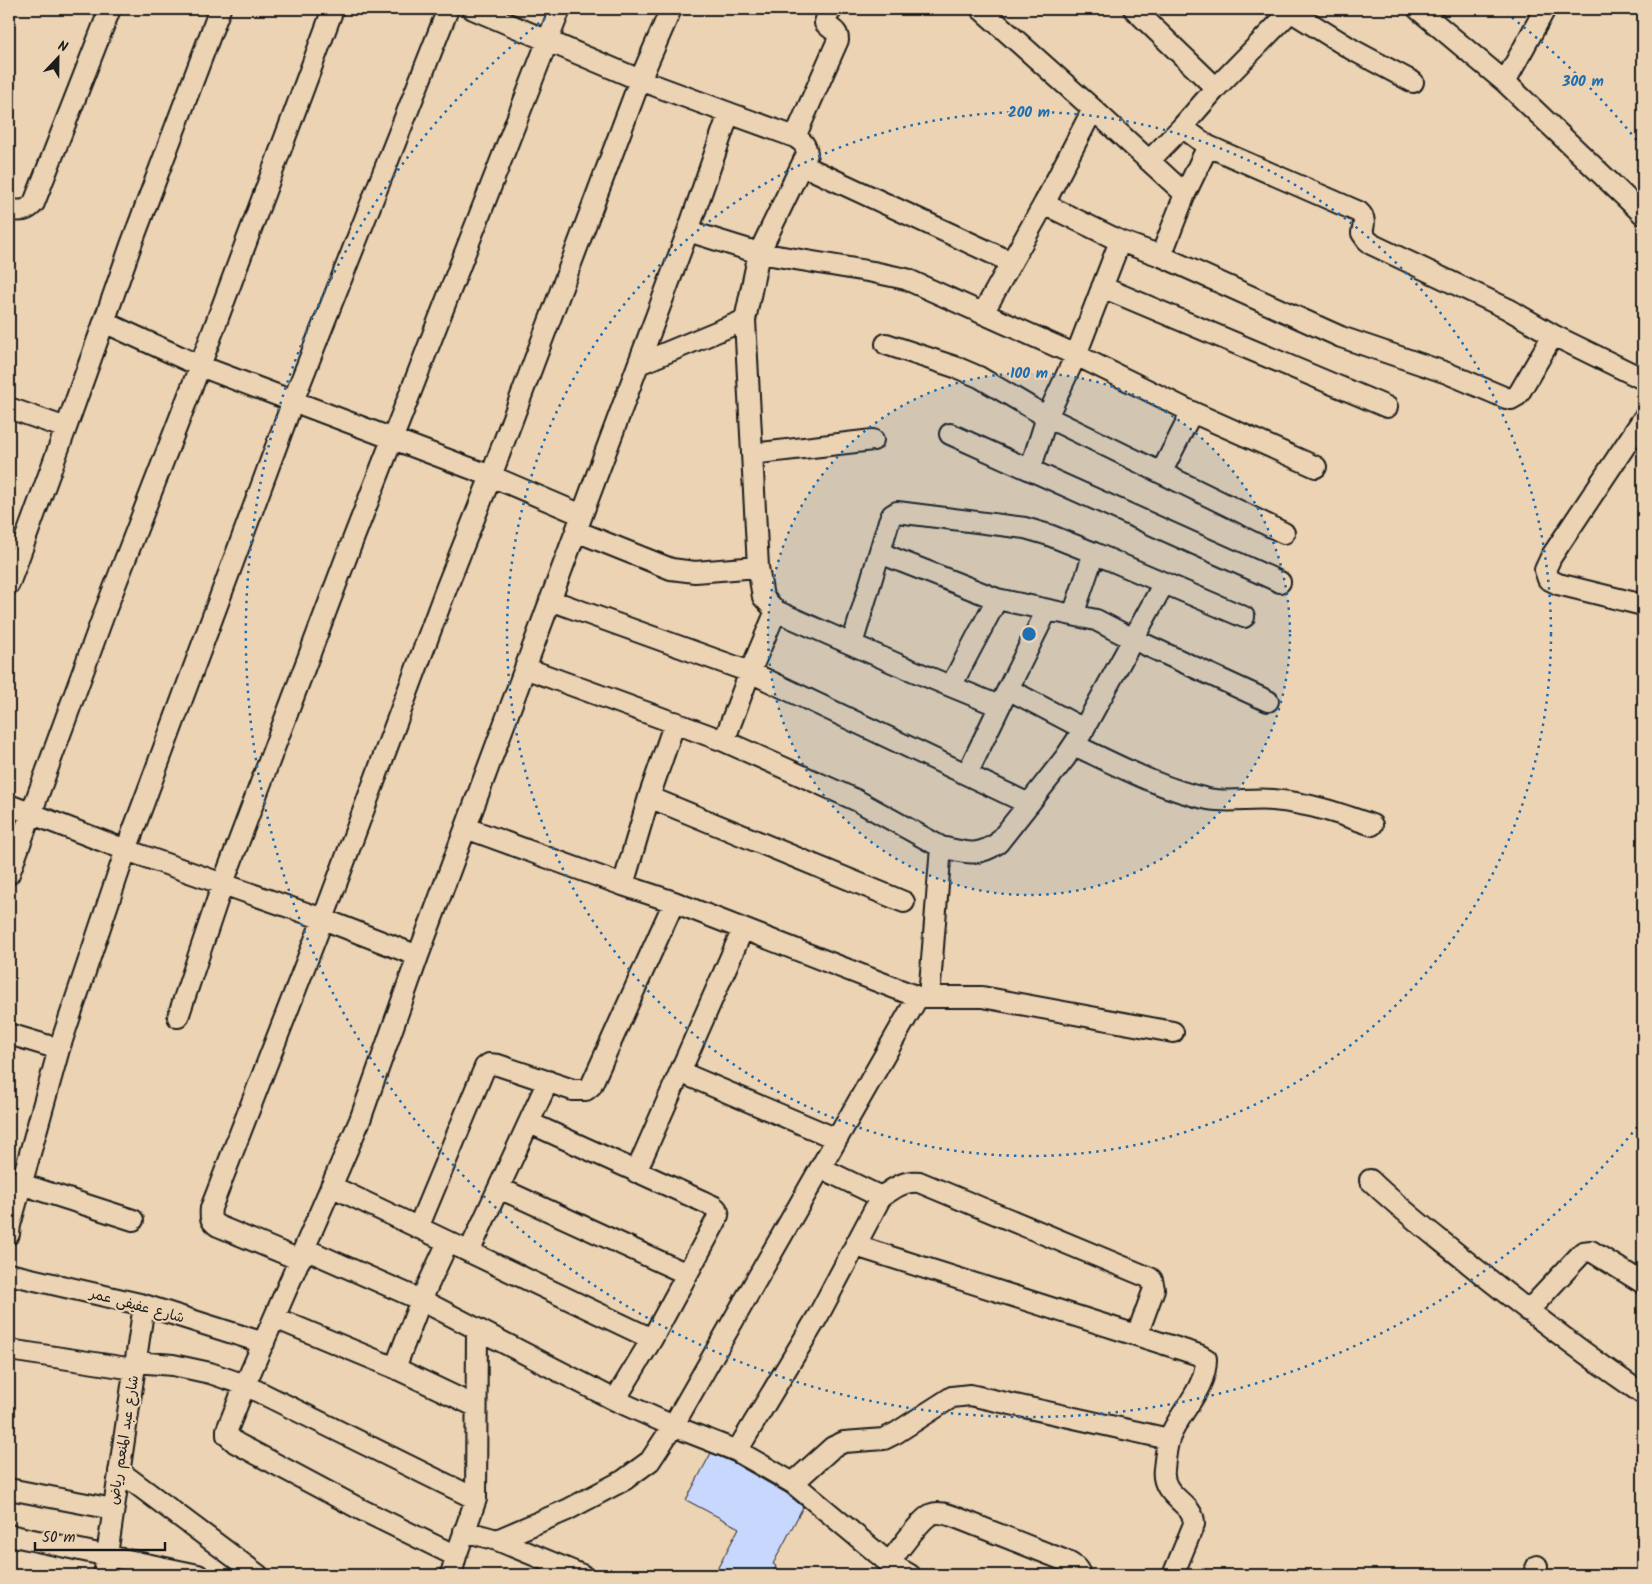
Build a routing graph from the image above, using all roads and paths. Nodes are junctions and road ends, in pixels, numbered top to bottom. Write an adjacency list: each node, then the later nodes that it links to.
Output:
1 (110, 9): 28 (street)
2 (220, 9): 38 (street)
3 (333, 9): 43 (street)
4 (448, 9): 45 (street)
5 (474, 9): 14 (street)
6 (560, 9): 14 (street)
7 (672, 9): 15 (street)
8 (832, 9): 22 (street)
9 (982, 9): 19 (street)
10 (1134, 9): 18 (street)
11 (1418, 9): 17 (street)
12 (1545, 9): 17 (street)
13 (1289, 10): 16 (street); 18 (street)
14 (547, 40): 15 (street); 53 (street)
15 (640, 80): 20 (street); 59 (street)
16 (1413, 82)
17 (1505, 82): 29 (street)
18 (1216, 88): 21 (street)
19 (1093, 109): 24 (street); 27 (street)
20 (729, 113): 22 (street); 30 (street)
21 (1182, 127): 23 (street); 24 (street)
22 (795, 137): 25 (street)
23 (1208, 146): 26 (street); 39 (street)
24 (1149, 161): 26 (street)
25 (802, 165): 32 (street); 34 (street)
26 (1185, 194): 33 (street)
27 (1044, 204): 31 (street); 34 (street)
28 (9, 210)
29 (1643, 214)
30 (688, 231): 32 (street); 42 (street)
31 (1120, 241): 33 (street); 35 (street)
32 (759, 253): 36 (street); 37 (street)
33 (1161, 256): 39 (street)
34 (1011, 262): 36 (street)
35 (1102, 287): 41 (street); 46 (street)
36 (983, 313): 41 (street)
37 (745, 320): 42 (street); 55 (street)
38 (104, 322): 43 (street); 51 (street)
39 (1553, 335): 44 (street)
40 (886, 344): 49 (street)
41 (1076, 355): 48 (street); 49 (street)
42 (639, 364): 60 (street)
43 (200, 366): 45 (street); 89 (street)
44 (1643, 379)
45 (293, 401): 53 (street); 93 (street)
46 (1387, 407)
47 (9, 408): 51 (street)
48 (1192, 412): 56 (street); 58 (street)
49 (1047, 417): 57 (street); 58 (street)
50 (1643, 419): 70 (street)
51 (66, 428): 67 (street)
52 (950, 434): 57 (street)
53 (392, 440): 59 (street); 95 (street)
54 (873, 440): 55 (street)
55 (752, 454): 64 (street)
56 (1316, 467)
57 (1030, 470): 65 (street)
58 (1162, 473): 61 (street)
59 (491, 476): 60 (street); 99 (street)
60 (579, 523): 64 (street); 69 (street)
61 (1284, 533)
62 (880, 553): 63 (street); 68 (street); 76 (street)
63 (1094, 553): 66 (street); 73 (street)
64 (758, 567): 72 (street)
65 (1280, 582)
66 (1164, 583): 74 (street); 75 (street)
67 (9, 584)
68 (997, 599): 71 (street); 79 (street)
69 (550, 600): 77 (street); 78 (street)
70 (1643, 605)
71 (1047, 610): 73 (street); 80 (street)
72 (776, 611): 76 (street); 78 (street)
73 (1073, 615): 75 (street)
74 (1244, 617)
75 (1133, 639): 81 (street); 83 (street)
76 (852, 644): 79 (street)
77 (525, 668): 82 (street); 91 (street)
78 (750, 672): 84 (street); 85 (street)
79 (951, 686): 80 (street)
80 (1003, 697): 83 (street); 85 (street)
81 (1268, 701)
82 (675, 722): 84 (street); 86 (street)
83 (1079, 737): 87 (street); 90 (street)
84 (724, 741): 92 (street)
85 (967, 774): 87 (street)
86 (649, 797): 96 (street); 98 (street)
87 (1030, 804): 92 (street)
88 (9, 805): 89 (street)
89 (30, 814): 93 (street); 94 (street)
90 (1372, 825)
91 (466, 828): 96 (street); 101 (street)
92 (940, 847): 102 (street)
93 (126, 850): 95 (street); 106 (street)
94 (9, 874)
95 (223, 883): 99 (street); 103 (street)
96 (623, 885): 97 (street)
97 (674, 902): 100 (street); 108 (street)
98 (904, 902)
99 (323, 919): 101 (street); 125 (street)
100 (743, 928): 102 (street); 107 (street)
101 (418, 956): 115 (street)
102 (923, 997): 104 (street); 110 (street)
103 (178, 1017)
104 (1173, 1032)
105 (9, 1034): 106 (street)
106 (59, 1049): 114 (street)
107 (680, 1072): 110 (street); 112 (street)
108 (548, 1082): 109 (street); 120 (street)
109 (530, 1123): 112 (street); 116 (street)
110 (837, 1139): 111 (street)
111 (820, 1168): 117 (street); 144 (street)
112 (636, 1172): 127 (street)
113 (1370, 1180): 131 (street)
114 (21, 1184): 118 (street); 119 (street)
115 (331, 1186): 120 (street); 125 (street)
116 (499, 1188): 124 (street); 127 (street)
117 (881, 1197): 123 (street); 134 (street)
118 (11, 1213): 121 (street)
119 (134, 1220)
120 (418, 1228): 122 (street)
121 (9, 1234)
122 (448, 1242): 124 (street); 129 (street)
123 (856, 1246): 134 (street); 146 (street)
124 (469, 1252): 135 (street)
125 (302, 1255): 129 (street); 132 (street)
126 (9, 1274): 130 (street, شارع عفيفى عمر)
127 (687, 1274): 135 (street)
128 (1643, 1283): 131 (street)
129 (421, 1300): 133 (street); 139 (street)
130 (144, 1305): 136 (street, شارع عفيفى عمر); 138 (street, شارع عبد المنعم رياض)
131 (1528, 1311): 141 (street)
132 (275, 1318): 136 (street); 139 (street)
133 (477, 1328): 142 (street); 143 (street)
134 (1137, 1335): 145 (street)
135 (652, 1339): 142 (street)
136 (264, 1343): 140 (street)
137 (9, 1350): 138 (street)
138 (135, 1365): 140 (street); 147 (street, شارع عبد المنعم رياض)
139 (394, 1368): 143 (street)
140 (245, 1385): 150 (street); 155 (street)
141 (1643, 1394)
142 (615, 1400): 144 (street)
143 (475, 1406): 150 (street)
144 (673, 1426): 146 (street); 154 (street)
145 (1169, 1439): 148 (street); 164 (street)
146 (737, 1451): 148 (street)
147 (119, 1470): 151 (street, شارع عبد المنعم رياض); 159 (street)
148 (793, 1483): 156 (street)
149 (9, 1489): 151 (street)
150 (476, 1499): 152 (street)
151 (113, 1509): 157 (street, شارع عبد المنعم رياض)
152 (464, 1531): 154 (street); 155 (street)
153 (9, 1535): 157 (street)
154 (497, 1540): 161 (street)
155 (456, 1556): 160 (street)
156 (889, 1563): 162 (street); 163 (street)
157 (106, 1566): 158 (street)
158 (198, 1575)
159 (258, 1575)
160 (450, 1575)
161 (582, 1575)
162 (910, 1575)
163 (1080, 1575)
164 (1173, 1575)

